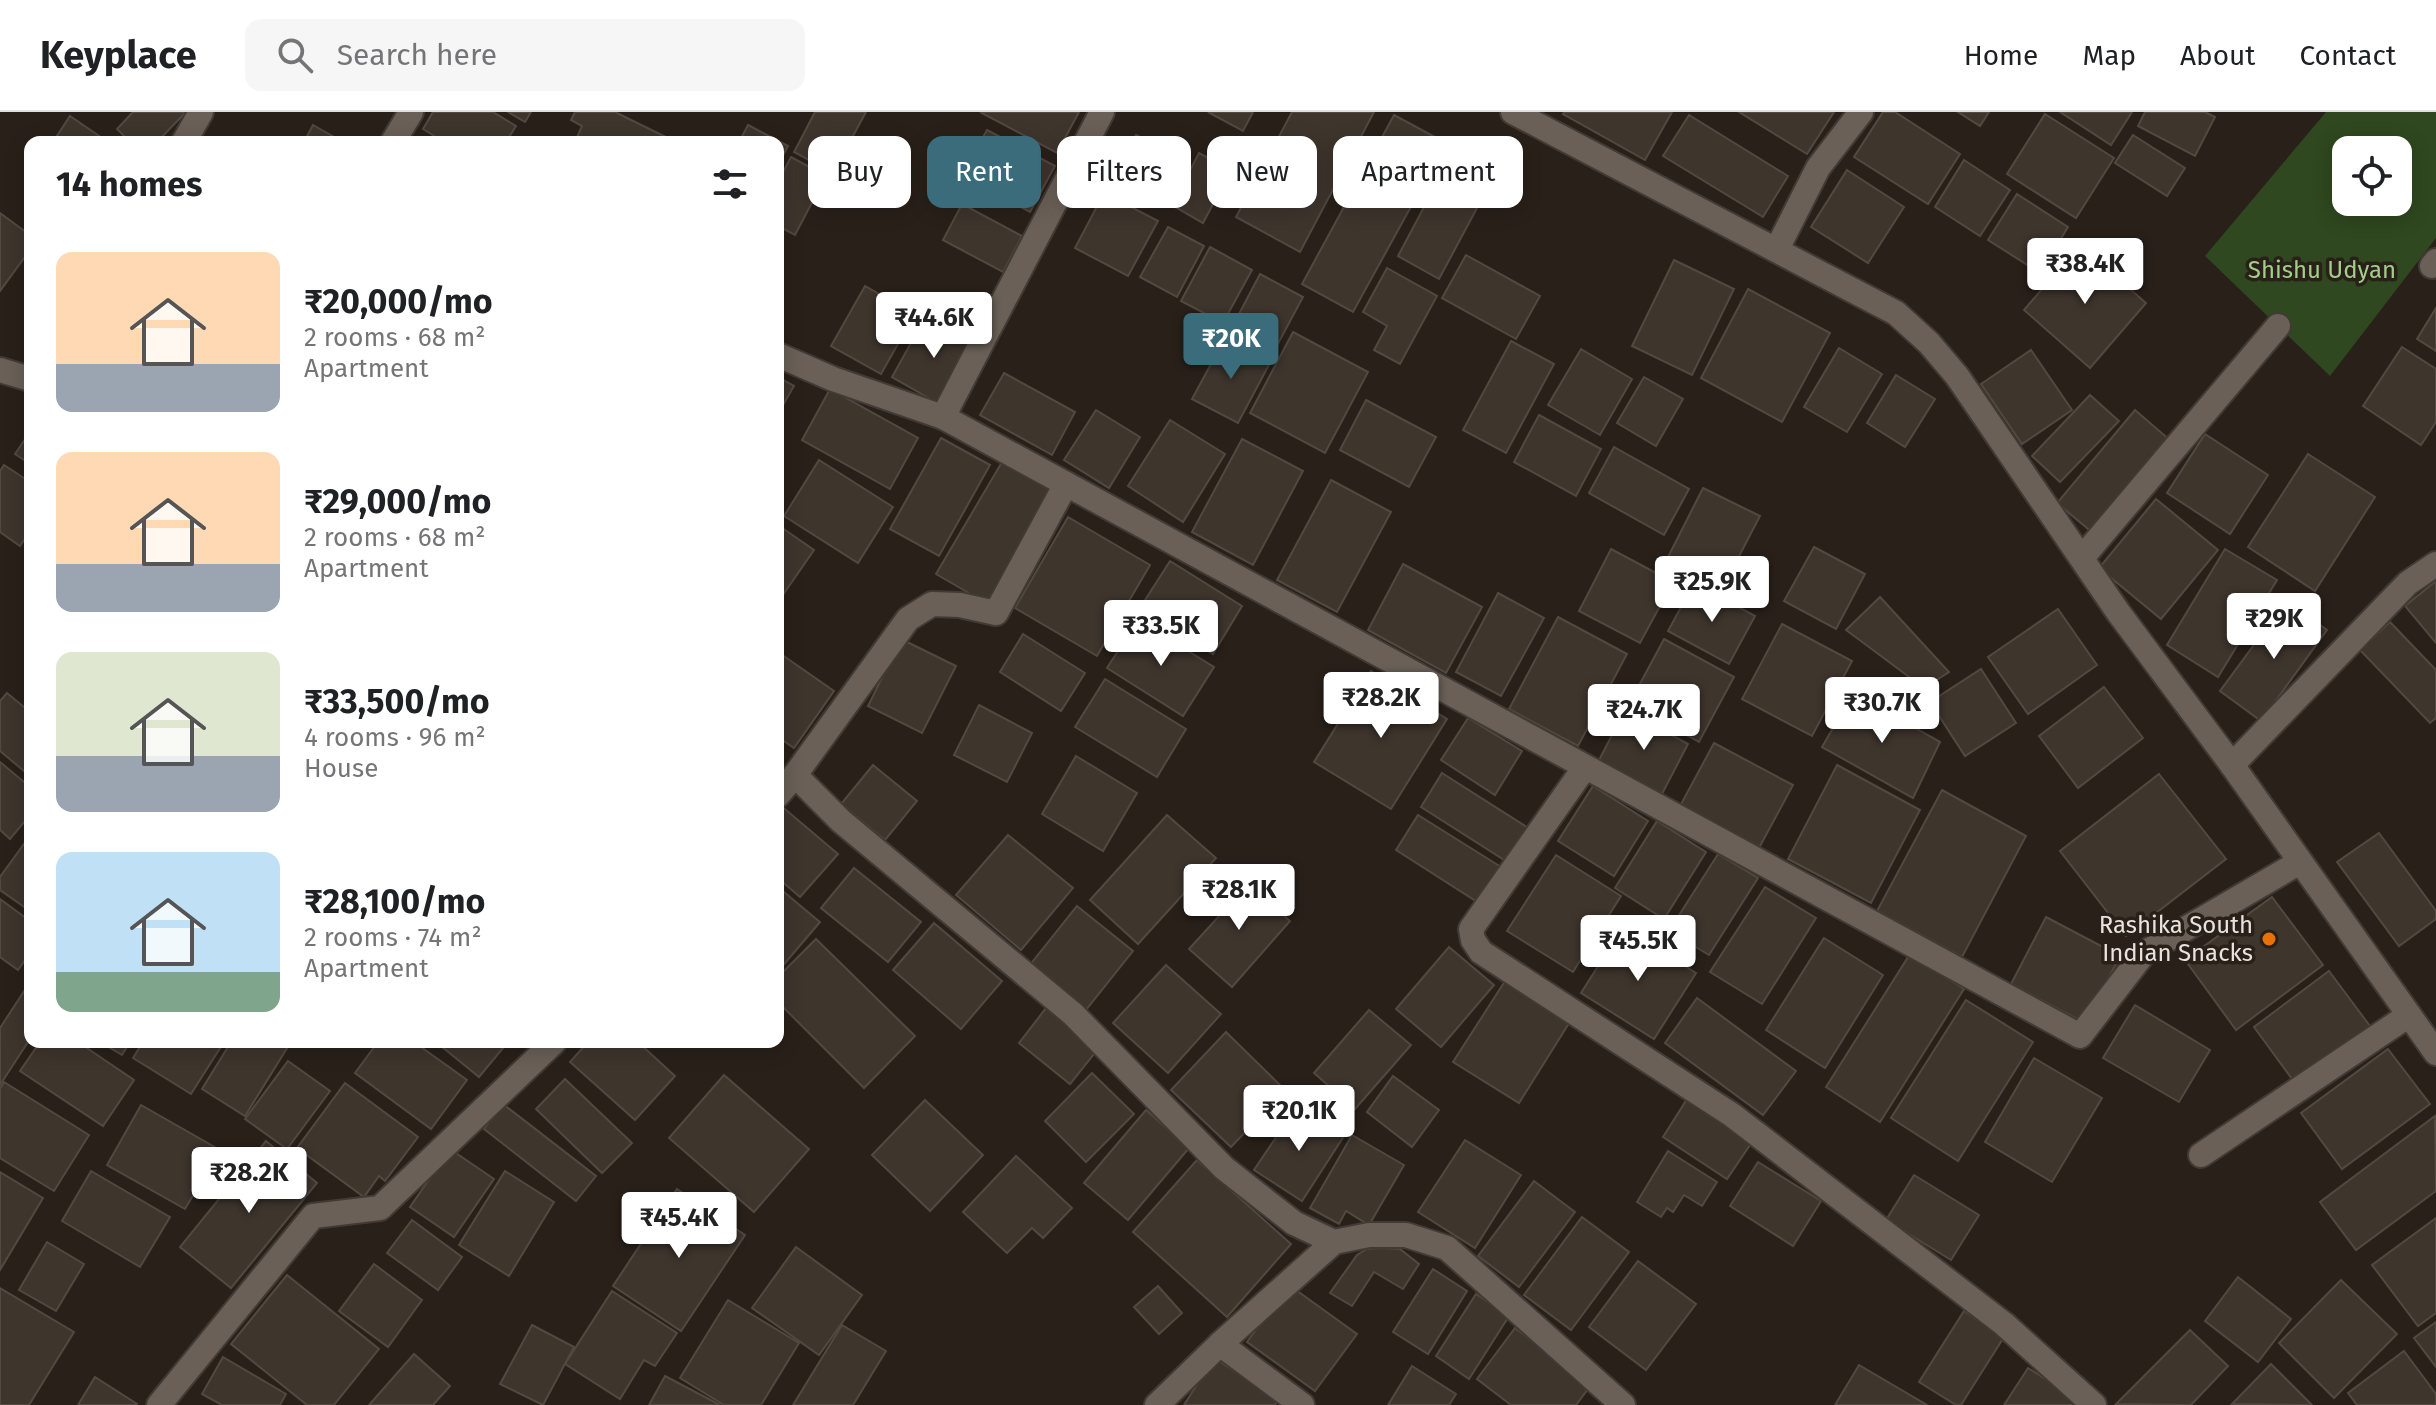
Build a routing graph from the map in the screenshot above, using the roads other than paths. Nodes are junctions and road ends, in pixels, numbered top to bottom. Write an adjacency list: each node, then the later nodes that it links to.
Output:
1 (201, 112): 6 (street)
2 (411, 112): 7 (street)
3 (1102, 112): 13 (street)
4 (1513, 112): 8 (street)
5 (1861, 112): 8 (street)
6 (187, 136)
7 (397, 136)
8 (1777, 249): 15 (street)
9 (2278, 326): 15 (street)
10 (784, 358): 13 (street)
11 (0, 370): 12 (street)
12 (24, 373)
13 (943, 417): 14 (street)
14 (1066, 484): 18 (street); 19 (street)
15 (2082, 558): 17 (street)
16 (2436, 564): 17 (street)
17 (2232, 765): 21 (street)
18 (1585, 767): 21 (street); 33 (street)
19 (795, 775): 20 (street); 26 (street)
20 (784, 788)
21 (2300, 862): 22 (street)
22 (2409, 1015): 24 (street); 25 (street)
23 (548, 1048): 29 (street)
24 (2436, 1053)
25 (2201, 1155)
26 (1334, 1242): 27 (street); 28 (street)
27 (1220, 1344): 30 (street); 31 (street)
28 (1596, 1396): 32 (street)
29 (159, 1405)
30 (1157, 1405)
31 (1302, 1405)
32 (1623, 1405)
33 (2094, 1405)

